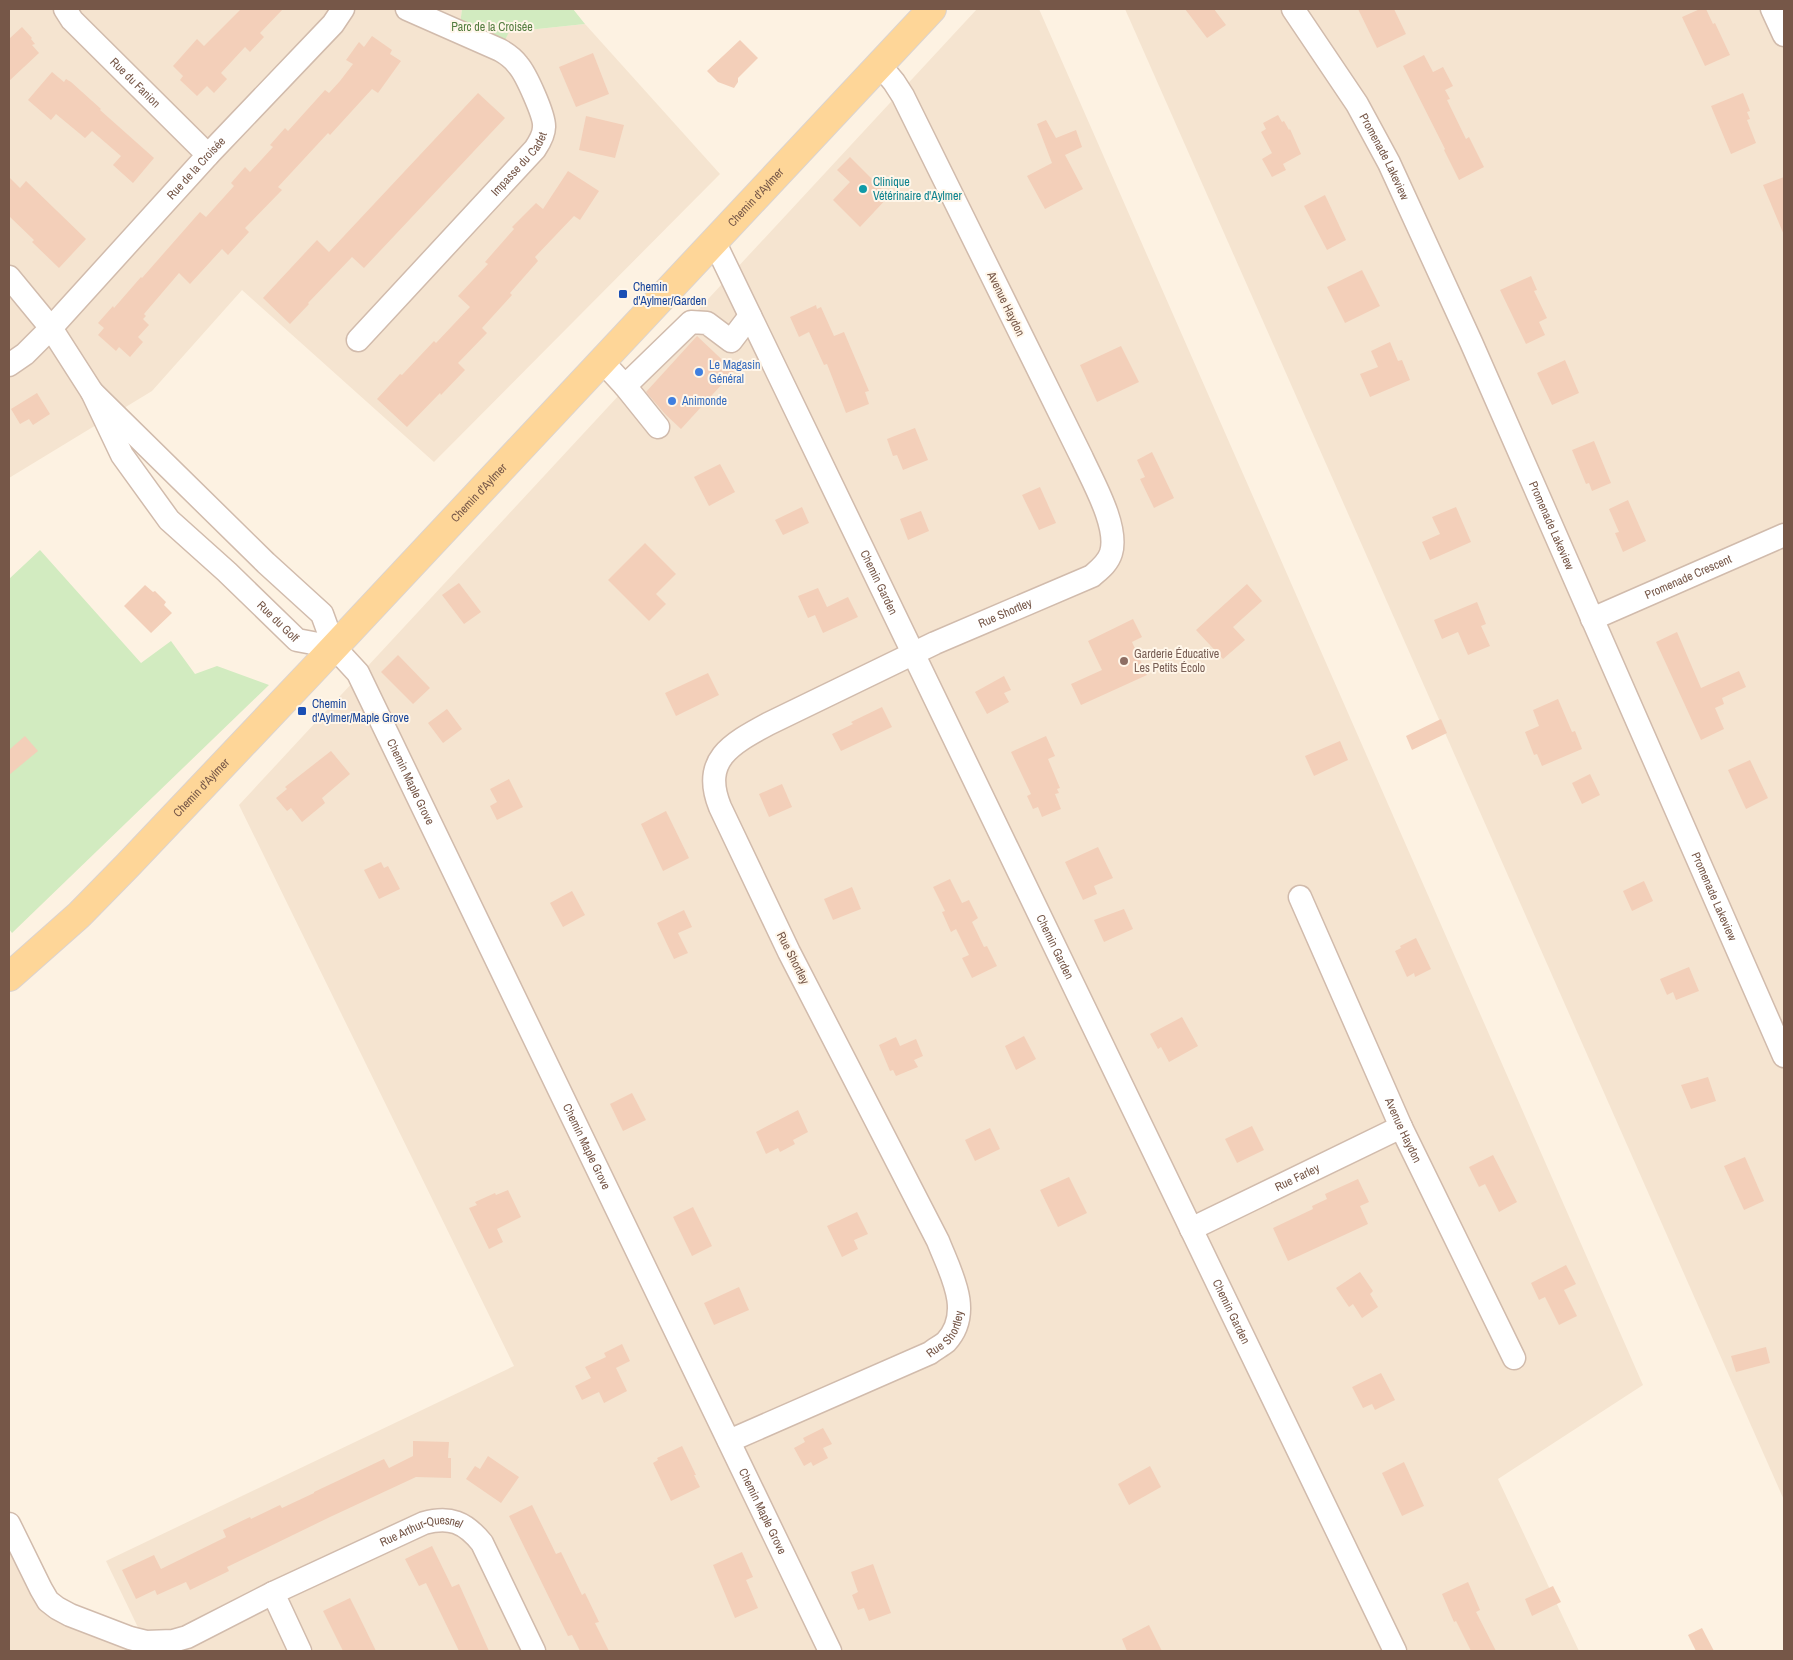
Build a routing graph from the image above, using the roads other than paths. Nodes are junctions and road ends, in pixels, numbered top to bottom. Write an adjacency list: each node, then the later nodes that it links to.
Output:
1 (65, 9): 9 (street, Rue du Fanion)
2 (343, 9): 9 (street, Rue de la Croisée)
3 (407, 9): 14 (street, Impasse du Cadet)
4 (932, 9): 8 (main road, Chemin d'Aylmer)
5 (1293, 9): 22 (street, Promenade Lakeview)
6 (1772, 9): 7 (street)
7 (1784, 35)
8 (879, 64): 10 (main road, Chemin d'Aylmer); 21 (street, Avenue Haydon)
9 (208, 155): 13 (street, Rue de la Croisée)
10 (714, 242): 12 (street, Chemin Garden); 15 (main road, Chemin d'Aylmer)
11 (9, 277): 13 (street, Rue du Golf)
12 (750, 316): 17 (street); 24 (street, Chemin Garden)
13 (51, 328): 16 (street, Rue de la Croisée); 18 (street, Rue du Golf)
14 (358, 340)
15 (602, 362): 17 (street); 23 (main road, Chemin d'Aylmer)
16 (9, 365)
17 (626, 386): 19 (street)
18 (92, 392): 23 (street, Rue du Golf); 23 (street, Rue du Golf)
19 (658, 428)
20 (1784, 535): 22 (street, Promenade Crescent)
21 (1112, 552): 24 (street, Rue Shortley)
22 (1592, 619): 27 (street, Promenade Lakeview)
23 (334, 647): 26 (main road, Chemin d'Aylmer); 31 (street, Chemin Maple Grove)
24 (913, 654): 29 (street, Chemin Garden); 31 (street, Rue Shortley)
25 (1300, 897): 28 (street, Avenue Haydon)
26 (12, 974)
27 (1784, 1056)
28 (1402, 1127): 29 (street, Rue Farley); 30 (street, Avenue Haydon)
29 (1191, 1229): 37 (street, Chemin Garden)
30 (1514, 1358)
31 (729, 1441): 36 (street, Chemin Maple Grove)
32 (9, 1524): 33 (street, Rue Arthur-Quesnel)
33 (273, 1592): 34 (street); 35 (street, Rue Arthur-Quesnel)
34 (300, 1651)
35 (534, 1651)
36 (830, 1651)
37 (1395, 1651)

